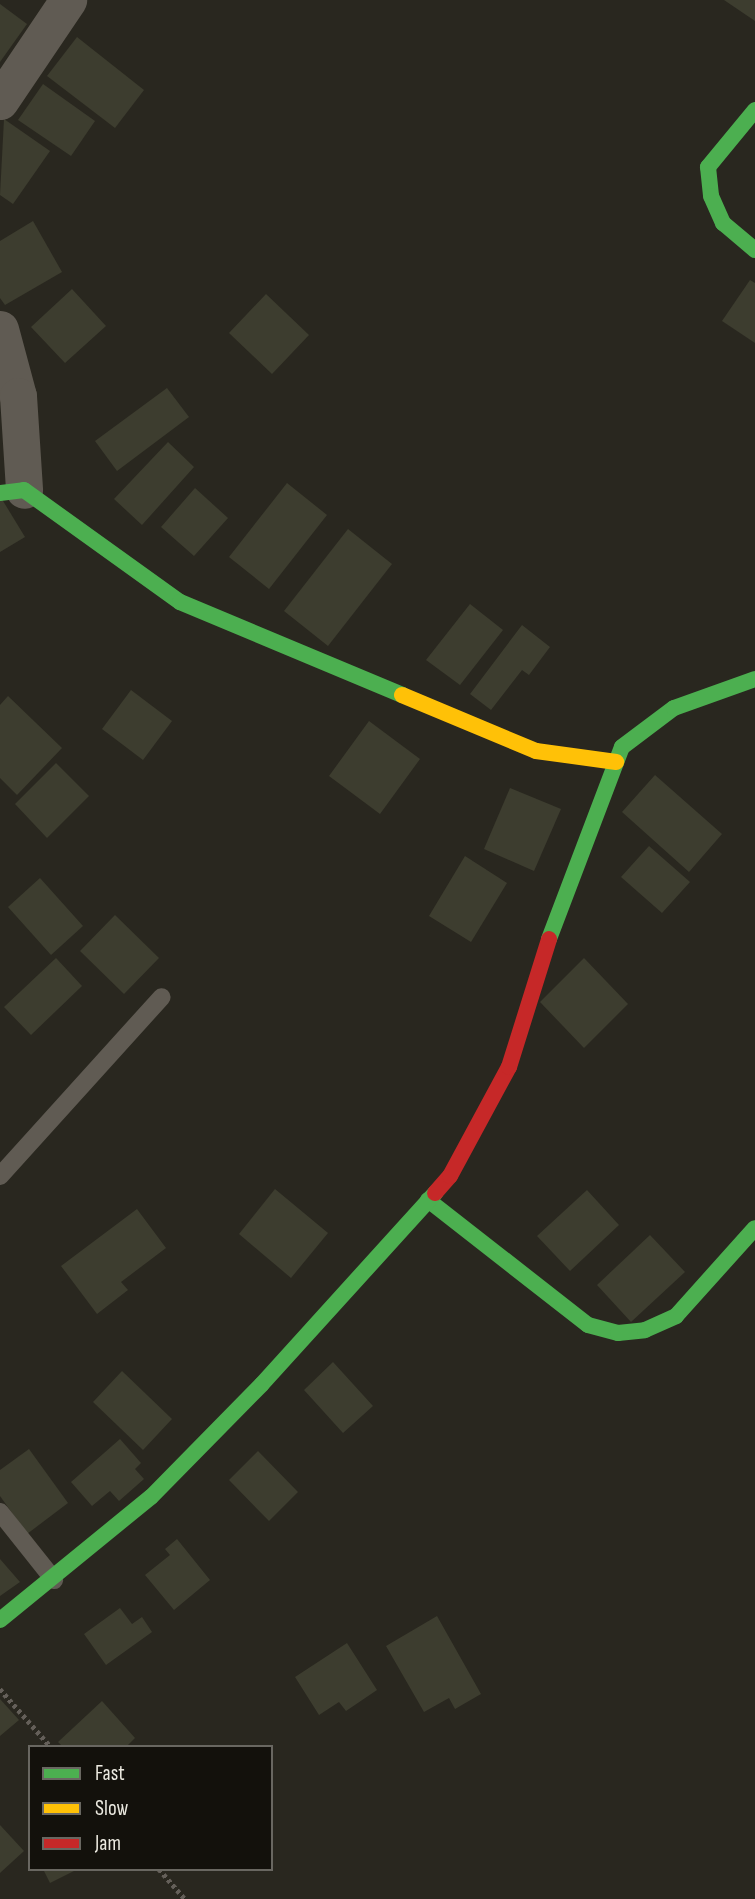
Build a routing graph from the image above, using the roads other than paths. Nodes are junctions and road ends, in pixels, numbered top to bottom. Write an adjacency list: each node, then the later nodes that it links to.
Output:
1 (68, 0): 2 (street)
2 (0, 101)
3 (755, 110): 4 (main road)
4 (755, 250)
5 (4, 350): 6 (street)
6 (12, 492): 8 (main road)
7 (755, 679): 8 (main road)
8 (616, 762): 11 (main road)
9 (162, 997): 10 (lane)
10 (0, 1176)
11 (428, 1200): 12 (main road); 14 (main road)
12 (755, 1228)
13 (0, 1512): 14 (lane)
14 (54, 1580): 15 (main road)
15 (0, 1620)

